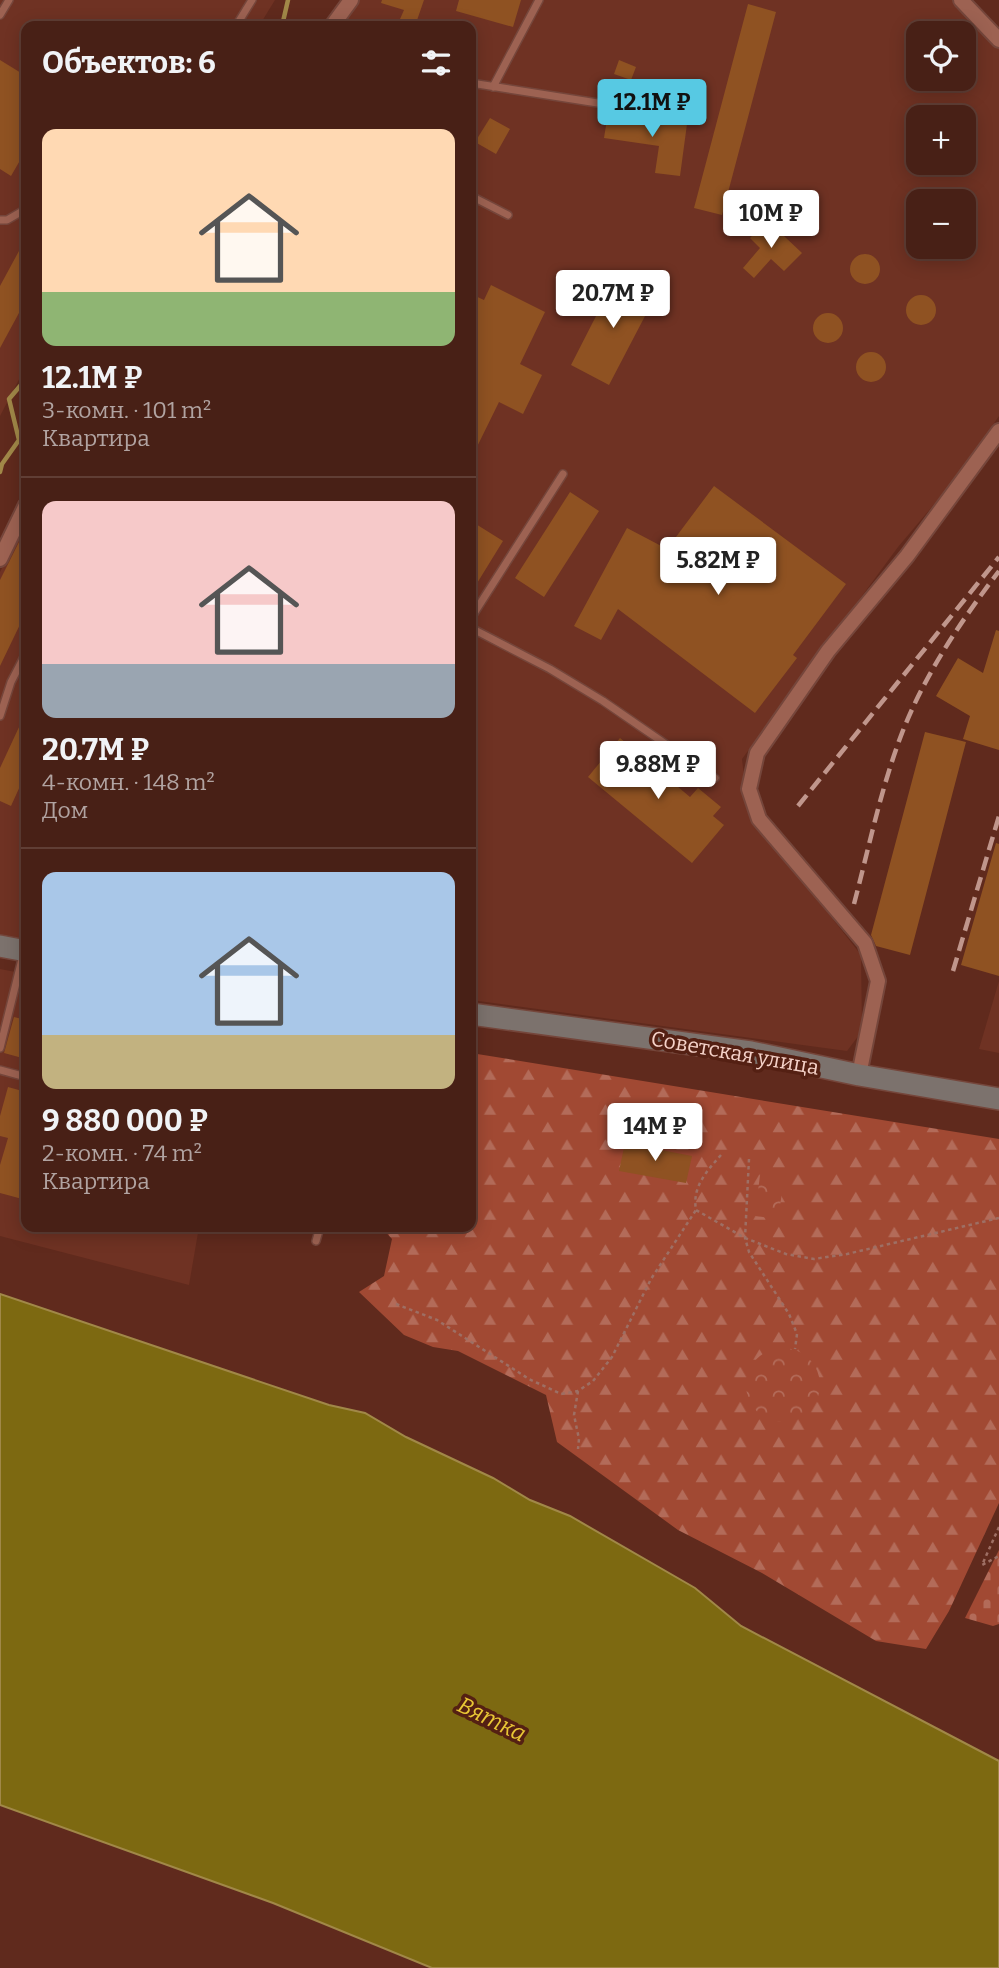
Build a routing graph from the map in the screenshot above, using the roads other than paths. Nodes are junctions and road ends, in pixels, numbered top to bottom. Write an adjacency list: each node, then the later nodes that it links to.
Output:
1 (9, 0): 6 (lane)
2 (252, 0): 7 (lane)
3 (351, 0): 8 (street)
4 (538, 0): 11 (lane)
5 (961, 0): 9 (street)
6 (0, 16)
7 (239, 21)
8 (336, 21)
9 (999, 40)
10 (476, 84): 11 (lane)
11 (493, 87): 12 (lane)
12 (624, 107)
13 (476, 199): 15 (lane)
14 (21, 212): 16 (lane)
15 (508, 215)
16 (0, 220)
17 (999, 430): 33 (street)
18 (563, 474): 21 (lane)
19 (21, 515): 20 (street)
20 (0, 559)
21 (476, 610)
22 (476, 631): 25 (lane)
23 (21, 663): 24 (lane)
24 (0, 716)
25 (715, 778)
26 (0, 946): 27 (main road)
27 (21, 950)
28 (21, 967): 30 (lane)
29 (476, 1015): 33 (main road, Советская улица)
30 (0, 1048)
31 (0, 1070): 32 (lane)
32 (21, 1076)
33 (859, 1076): 34 (main road, Советская улица)
34 (999, 1099)
35 (319, 1232): 36 (lane)
36 (316, 1241)

